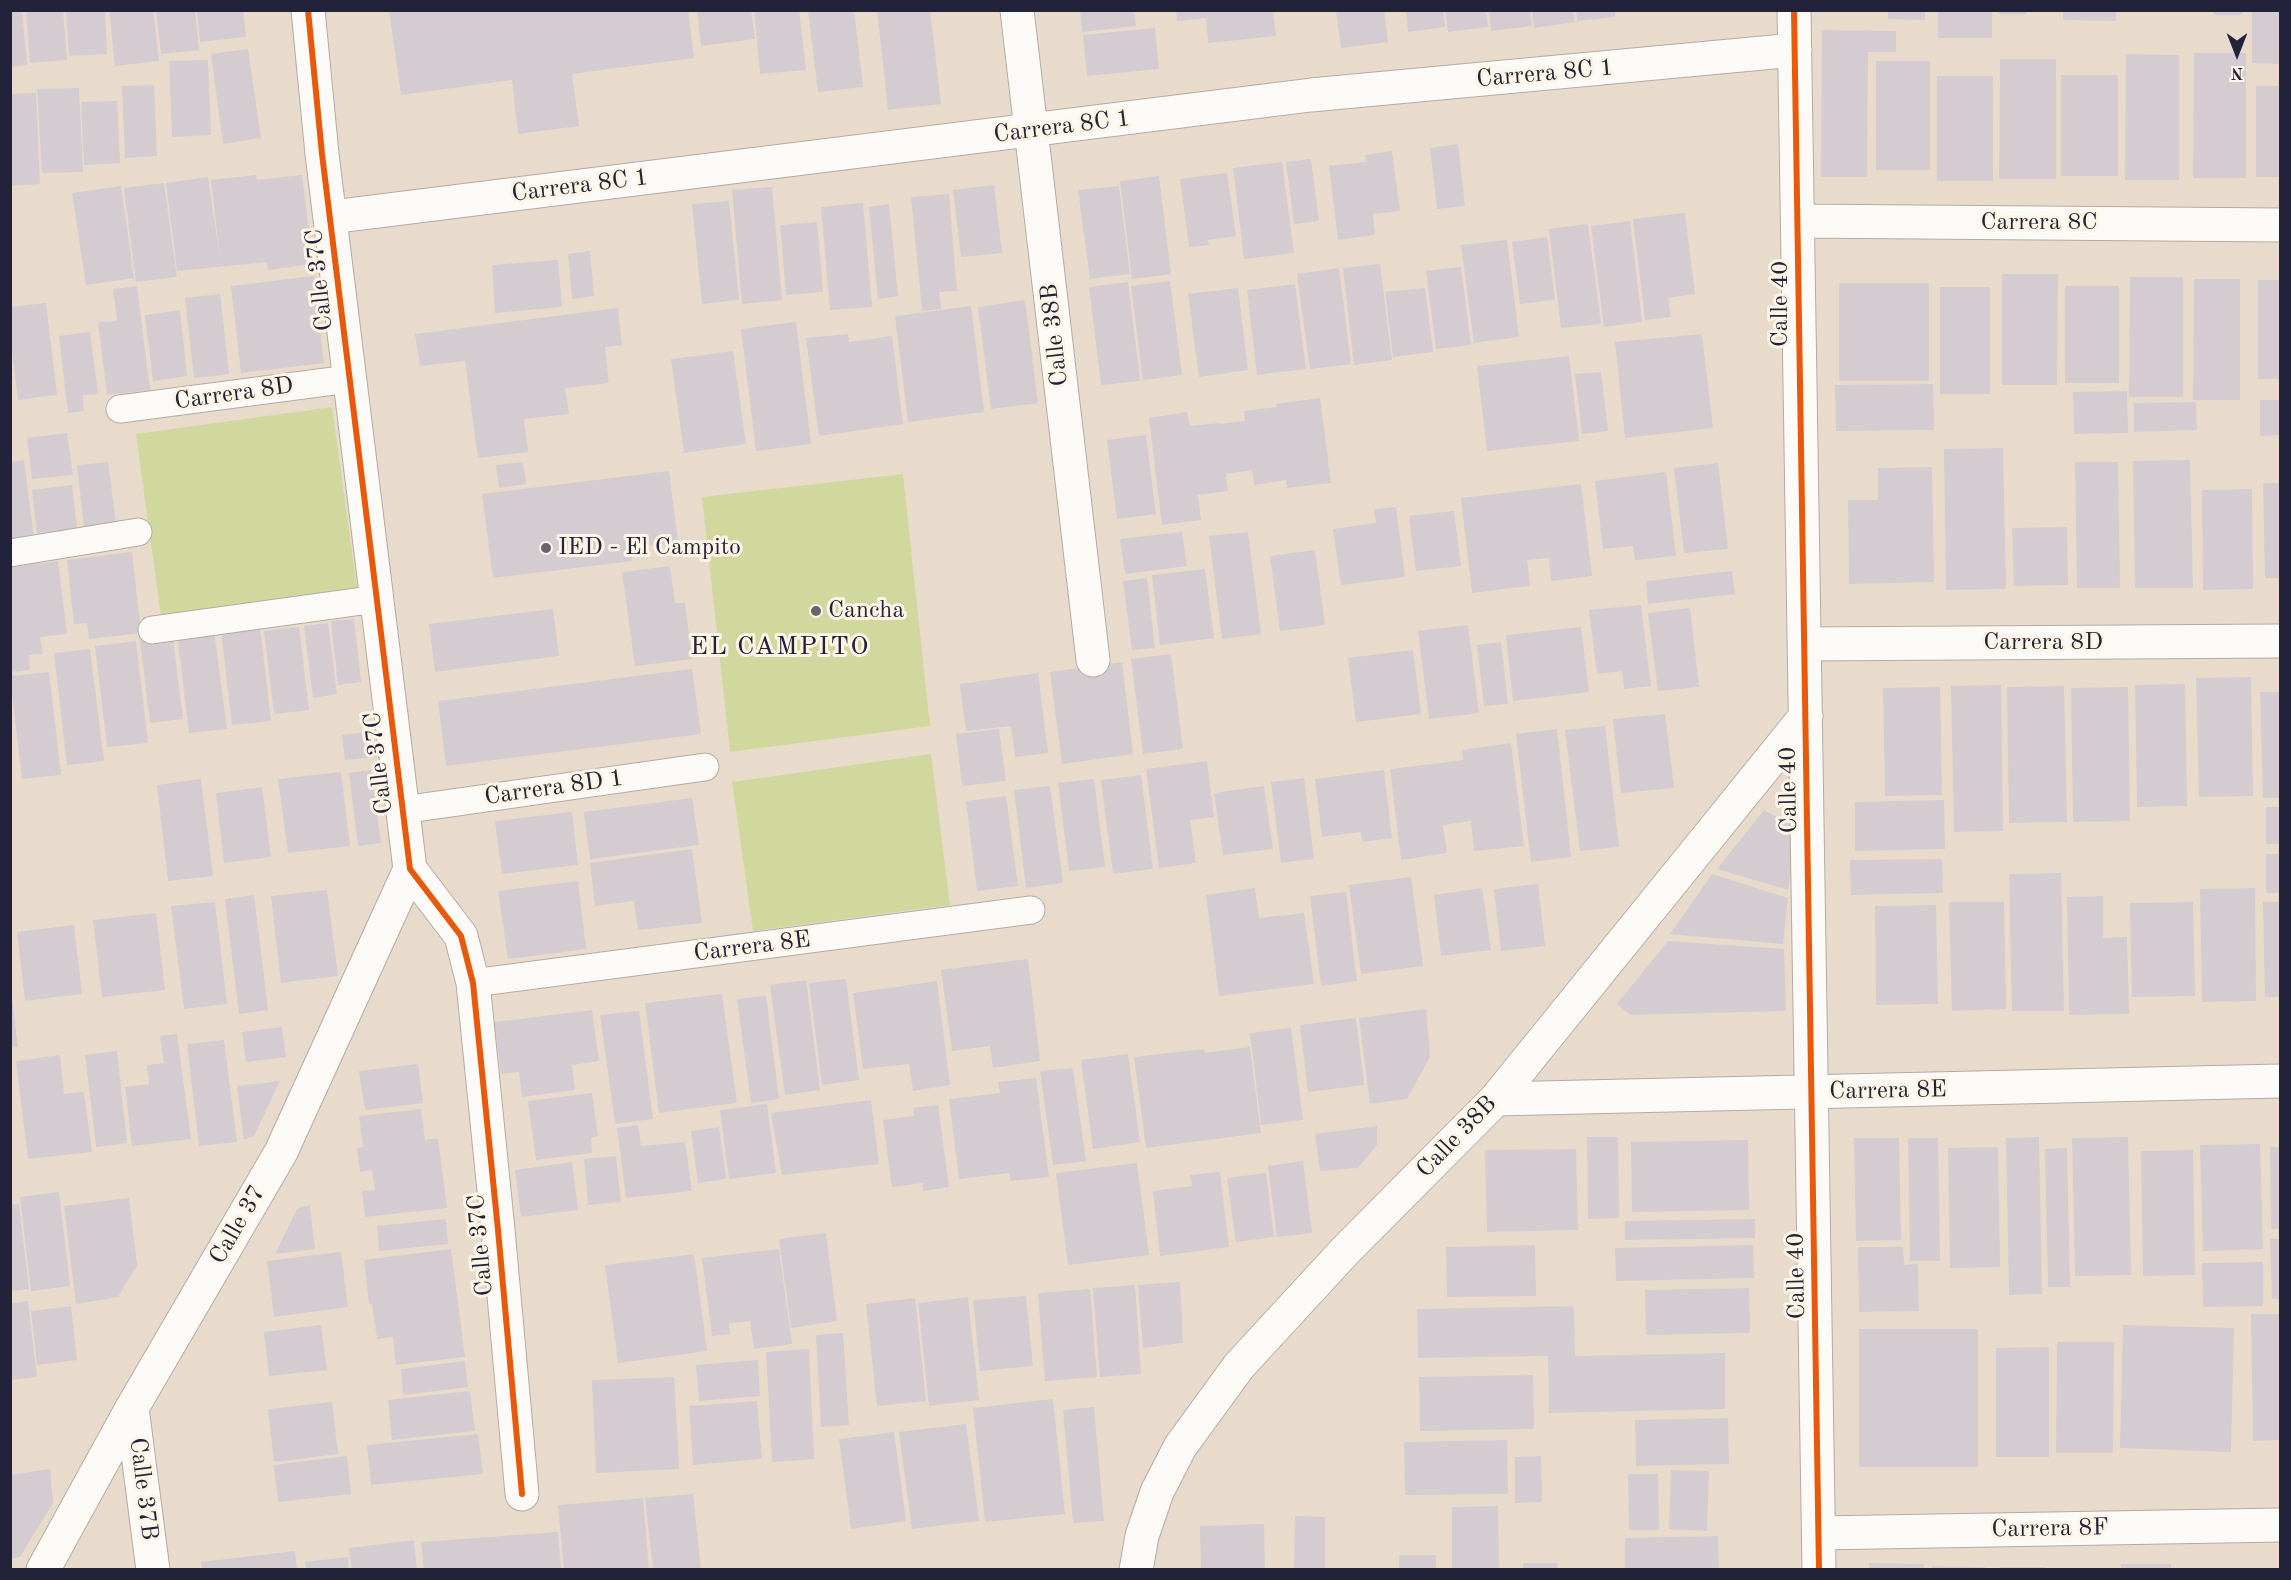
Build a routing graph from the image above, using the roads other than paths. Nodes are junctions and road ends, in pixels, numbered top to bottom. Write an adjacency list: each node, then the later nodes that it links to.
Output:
1 (308, 10): 6 (street, Calle 37C)
2 (1017, 10): 5 (street, Calle 38B)
3 (1794, 10): 4 (street, Calle 40)
4 (1795, 50): 5 (street, Carrera 8C 1); 7 (street, Calle 40)
5 (1033, 130): 6 (street, Carrera 8C 1); 17 (street, Calle 38B)
6 (331, 217): 9 (street, Calle 37C)
7 (1798, 221): 8 (street, Carrera 8C); 16 (street, Calle 40)
8 (2280, 225)
9 (349, 379): 10 (lane, Carrera 8D); 13 (street, Calle 37C)
10 (120, 409)
11 (138, 532): 12 (lane)
12 (10, 553)
13 (377, 599): 14 (lane); 20 (street, Calle 37C)
14 (152, 630)
15 (2280, 641): 16 (street, Carrera 8D)
16 (1805, 644): 18 (street, Calle 40)
17 (1094, 660)
18 (1806, 716): 25 (street, Calle 40); 26 (street, Calle 38B)
19 (705, 767): 20 (lane, Carrera 8D 1)
20 (402, 810): 21 (street, Calle 37C)
21 (410, 869): 23 (street, Calle 37C); 27 (street, Calle 37)
22 (1031, 910): 23 (lane, Carrera 8E)
23 (473, 983): 28 (street, Calle 37C)
24 (2280, 1081): 25 (street, Carrera 8E)
25 (1812, 1092): 26 (street, Carrera 8E); 30 (street, Calle 40)
26 (1496, 1099): 33 (street, Calle 38B)
27 (132, 1408): 31 (street, Calle 37); 32 (street, Calle 37B)
28 (522, 1494)
29 (2280, 1525): 30 (street, Carrera 8F)
30 (1819, 1533): 34 (street, Calle 40)
31 (43, 1569)
32 (153, 1569)
33 (1136, 1569)
34 (1819, 1569)

